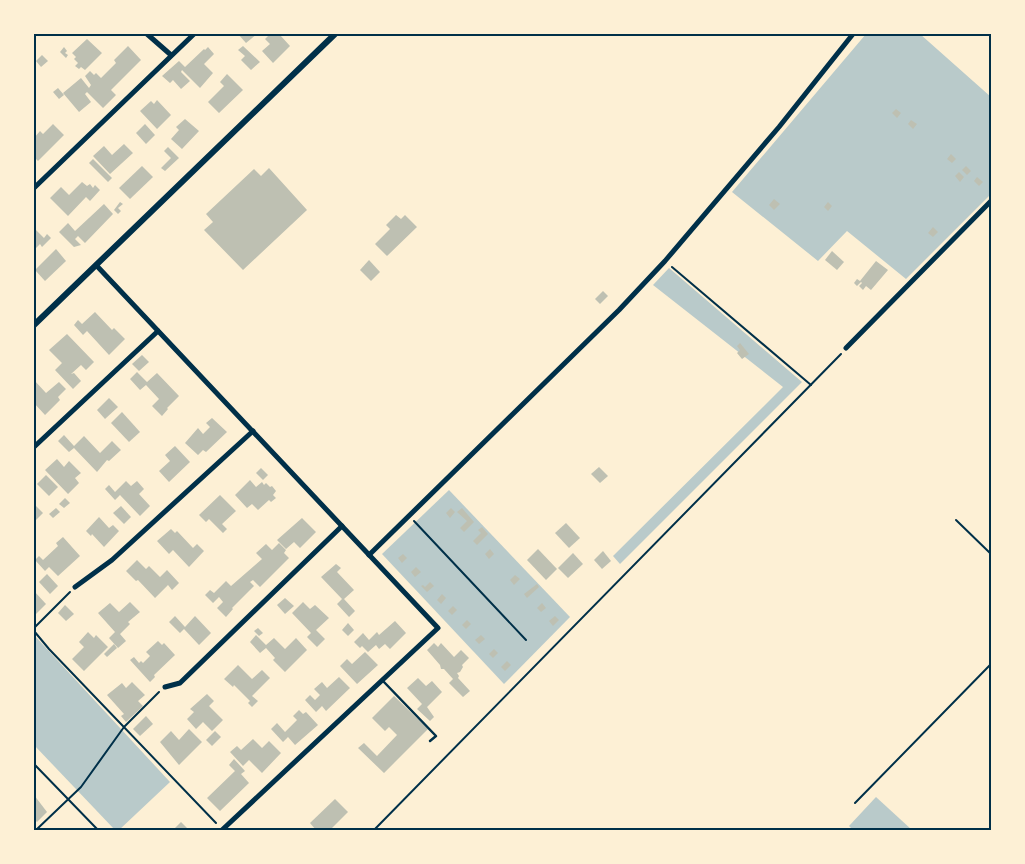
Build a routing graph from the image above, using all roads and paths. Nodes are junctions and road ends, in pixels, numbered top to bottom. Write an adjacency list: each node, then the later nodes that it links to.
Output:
1 (147, 34): 5 (street)
2 (194, 34): 5 (street)
3 (335, 34): 9 (street)
4 (853, 34): 8 (street)
5 (171, 55): 6 (street)
6 (35, 185)
7 (991, 201): 12 (street)
8 (665, 262): 13 (path); 16 (street)
9 (96, 265): 10 (street); 11 (street)
10 (34, 325)
11 (158, 331): 14 (street); 15 (street)
12 (846, 348): 13 (path)
13 (811, 385): 35 (path)
14 (253, 431): 18 (street); 21 (street)
15 (34, 447)
16 (409, 516): 20 (street); 23 (path)
17 (956, 520): 19 (path)
18 (342, 526): 20 (street); 26 (street)
19 (991, 554)
20 (369, 555): 25 (street)
21 (75, 587): 22 (path)
22 (34, 629): 27 (path)
23 (526, 640)
24 (991, 664): 31 (path)
25 (382, 680): 28 (lane); 34 (street)
26 (165, 687): 27 (path)
27 (124, 727): 30 (path); 34 (path)
28 (430, 741)
29 (34, 764): 30 (path)
30 (68, 800): 32 (path); 33 (path)
31 (855, 803)
32 (36, 830)
33 (98, 830)
34 (222, 830)
35 (374, 830)

